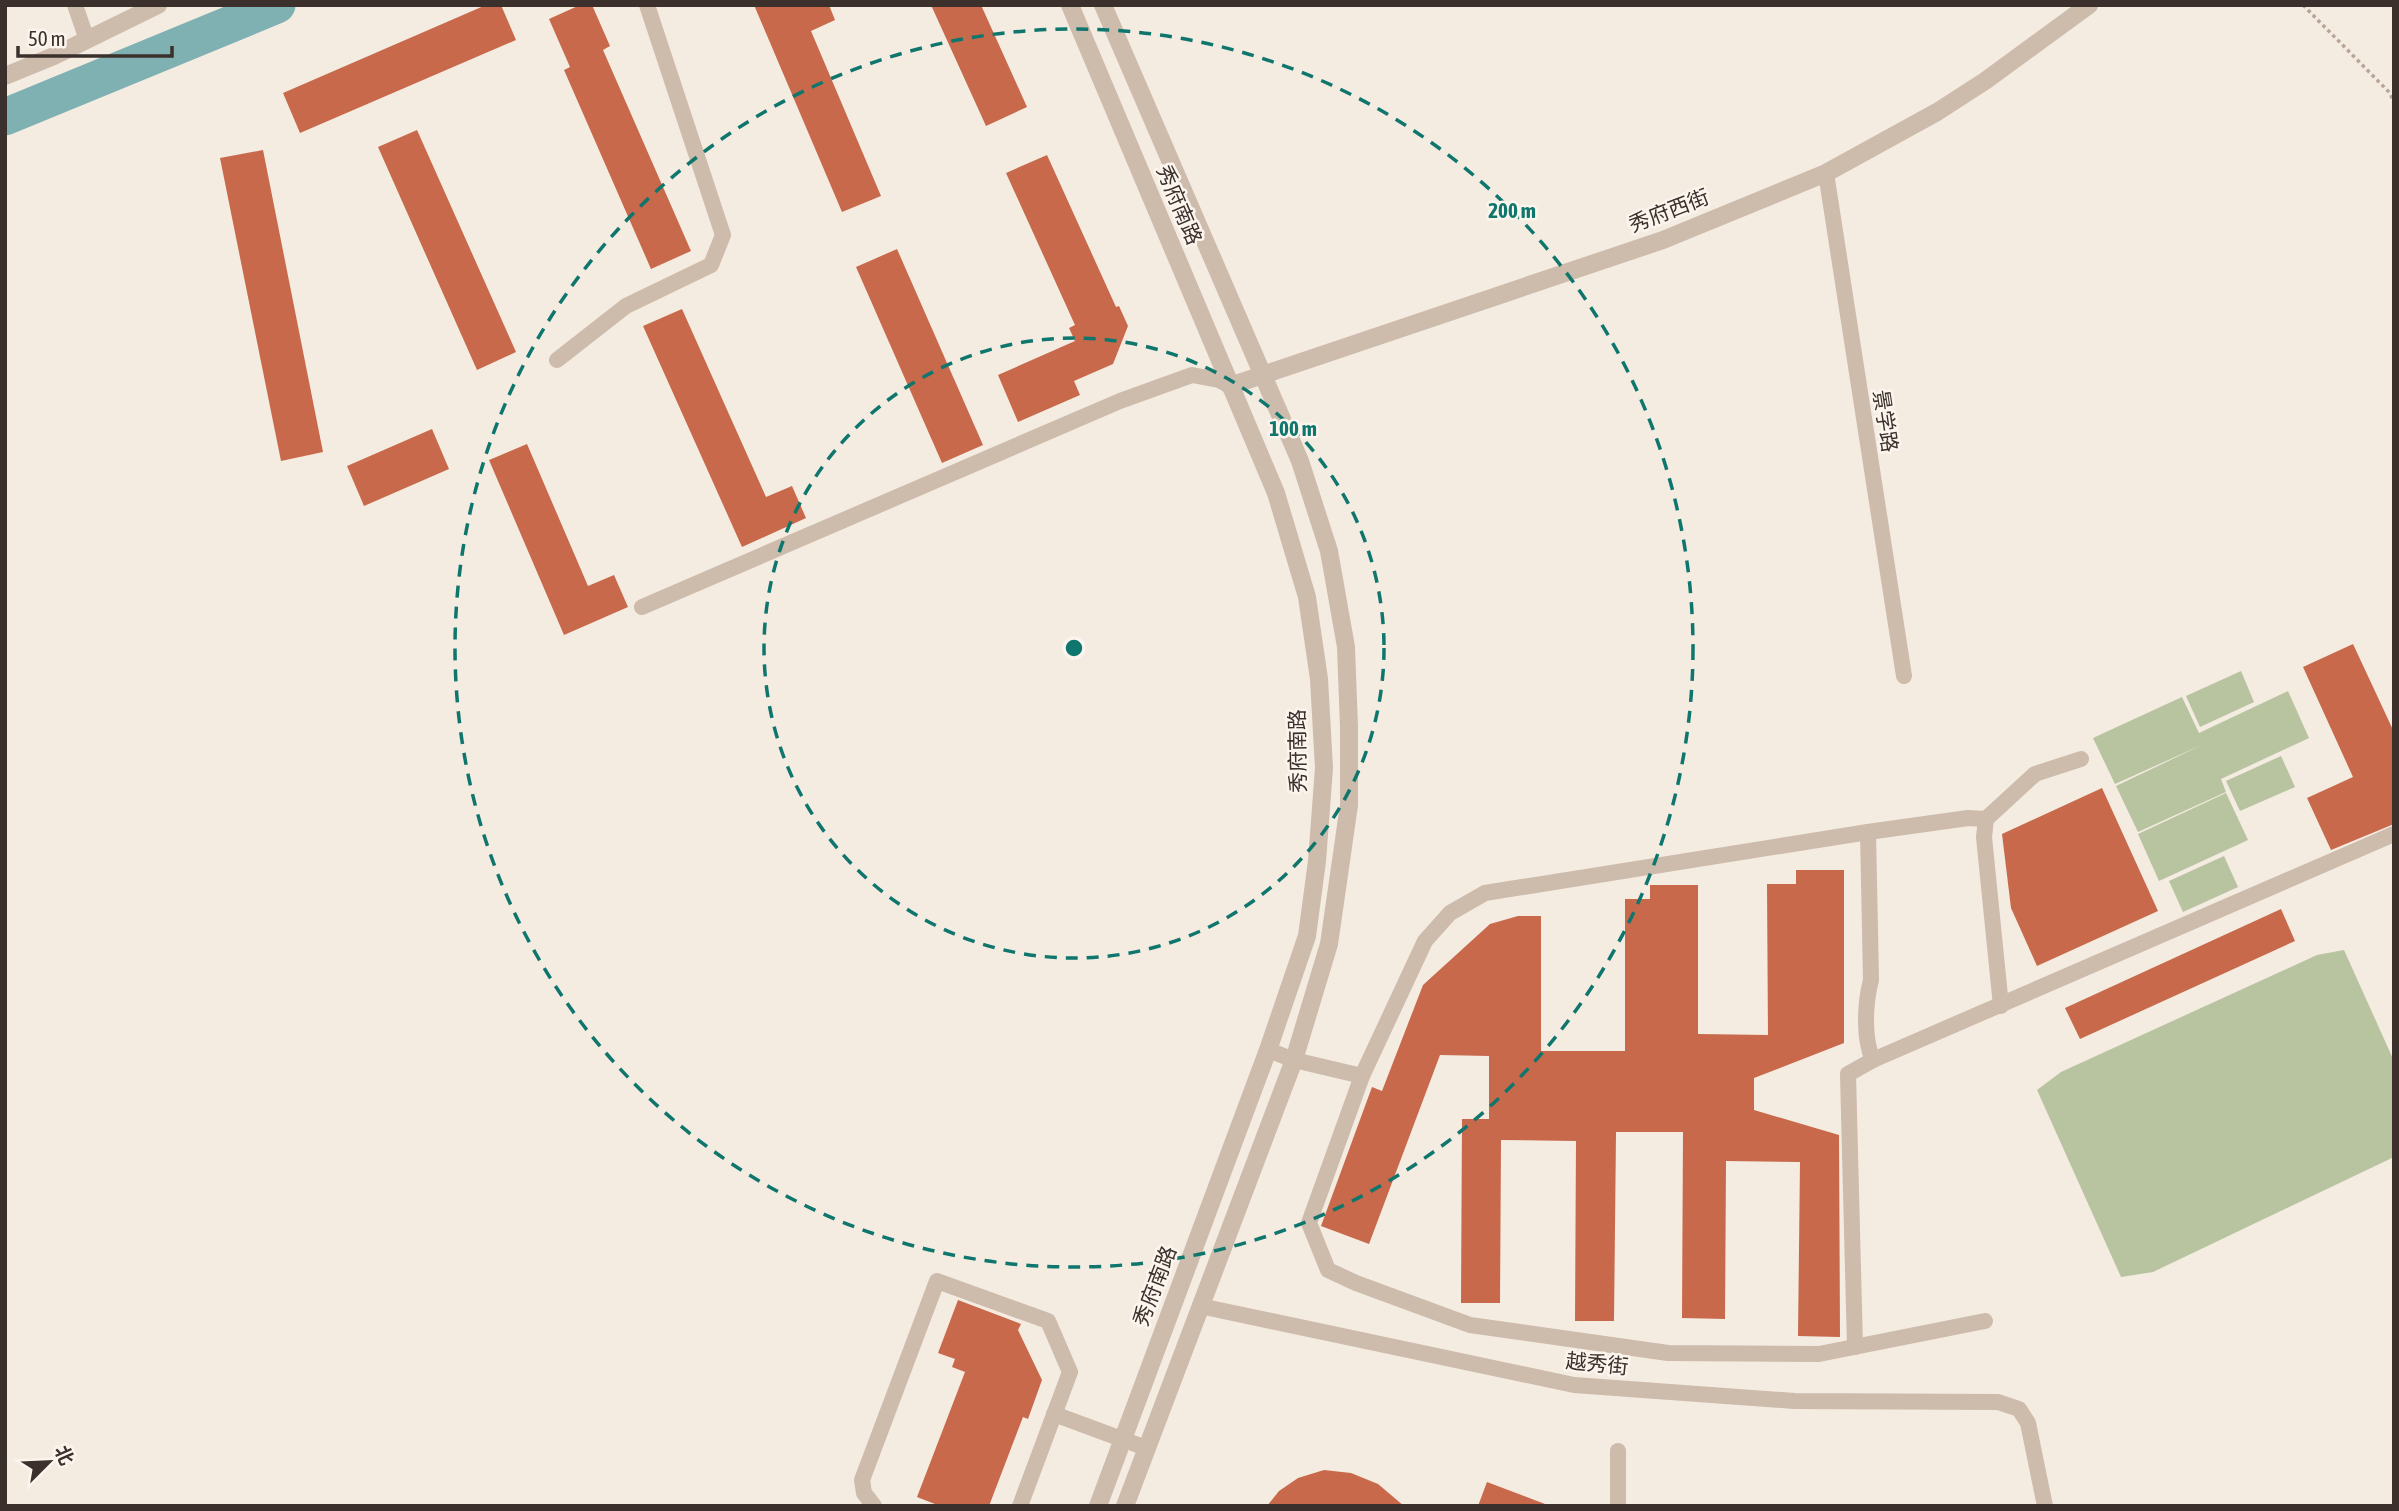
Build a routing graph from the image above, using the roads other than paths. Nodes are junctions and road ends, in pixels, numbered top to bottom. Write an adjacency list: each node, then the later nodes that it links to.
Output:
1 (75, 5): 7 (street)
2 (158, 5): 7 (street)
3 (647, 5): 10 (street)
4 (1070, 5): 12 (street, 秀府南路)
5 (1103, 5): 11 (street, 秀府南路)
6 (2089, 5): 9 (street, 秀府西街)
7 (86, 40): 8 (street)
8 (5, 76)
9 (1826, 173): 11 (street, 秀府西街); 14 (street, 景学路)
10 (557, 360)
11 (1264, 374): 12 (street, 秀府西街); 21 (street, 秀府南路)
12 (1230, 386): 13 (street); 20 (street, 秀府南路)
13 (642, 607)
14 (1904, 676)
15 (2081, 759): 16 (street)
16 (1986, 819): 17 (street); 19 (street)
17 (1868, 832): 22 (street); 23 (street)
18 (2394, 834): 19 (street)
19 (2001, 1006): 22 (street)
20 (1268, 1050): 21 (street); 28 (street, 秀府南路)
21 (1294, 1060): 23 (street); 24 (street, 秀府南路)
22 (1873, 1060): 26 (street)
23 (1362, 1076): 26 (street)
24 (1200, 1306): 29 (street, 秀府南路); 36 (street, 越秀街)
25 (1985, 1321): 26 (street)
26 (1855, 1347)
27 (1054, 1414): 28 (street); 31 (street); 32 (street)
28 (1122, 1439): 29 (street); 33 (street, 秀府南路)
29 (1146, 1448): 34 (street, 秀府南路)
30 (1618, 1451): 35 (street)
31 (874, 1506)
32 (1020, 1506)
33 (1098, 1506)
34 (1125, 1506)
35 (1618, 1506)
36 (2045, 1506)

